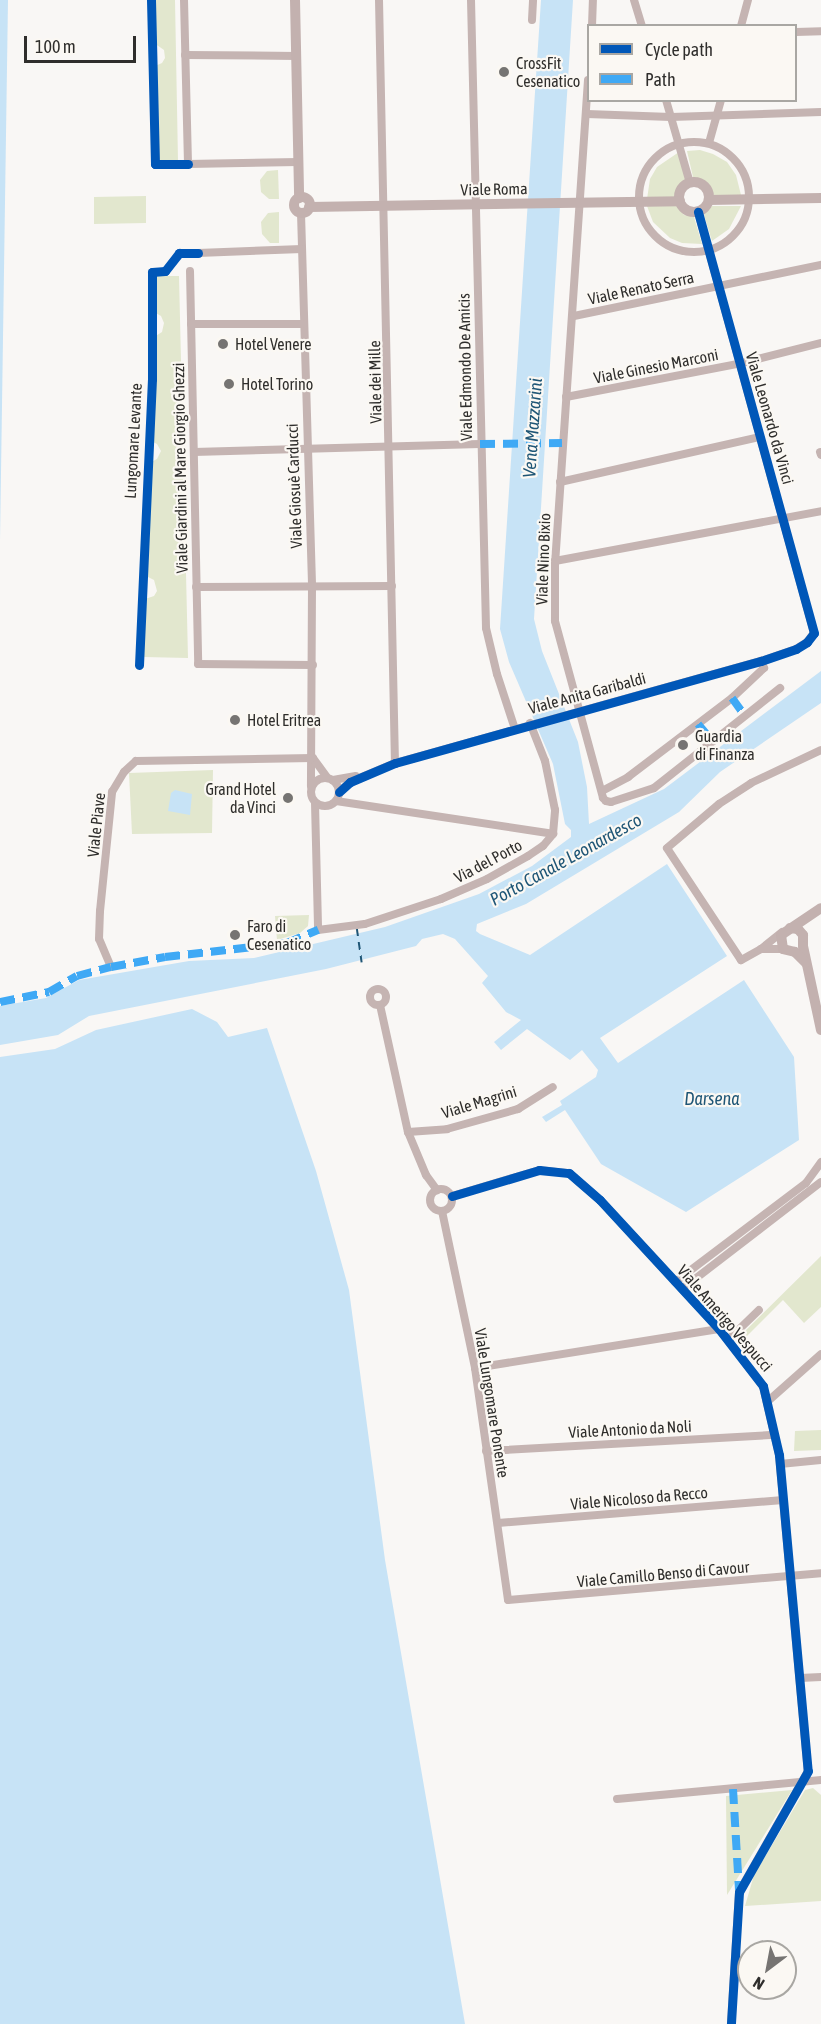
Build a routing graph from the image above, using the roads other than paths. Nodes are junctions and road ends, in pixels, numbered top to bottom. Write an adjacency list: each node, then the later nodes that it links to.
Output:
1 (184, 0): 15 (street)
2 (295, 0): 16 (street)
3 (379, 0): 35 (street, Viale dei Mille)
4 (471, 0): 34 (street, Viale Edmondo De Amicis)
5 (533, 0): 9 (street)
6 (593, 0): 10 (street)
7 (634, 0): 11 (street)
8 (748, 0): 12 (street)
9 (532, 21)
10 (592, 24)
11 (641, 24)
12 (742, 24)
13 (821, 31): 14 (street)
14 (797, 32)
15 (185, 55): 16 (street); 26 (street)
16 (297, 56): 26 (street)
17 (587, 102): 21 (street, Viale Nino Bixio)
18 (667, 102): 23 (street)
19 (720, 102): 22 (street)
20 (821, 112): 22 (street)
21 (587, 114): 23 (street); 32 (street, Viale Nino Bixio)
22 (717, 116): 23 (street); 25 (street)
23 (671, 117): 24 (street)
24 (681, 143): 25 (street); 27 (street); 33 (street)
25 (709, 143): 30 (street)
26 (298, 162): 36 (street)
27 (690, 183): 29 (street); 31 (street)
28 (821, 198): 30 (street)
29 (709, 200): 30 (street); 37 (street)
30 (750, 200): 39 (street)
31 (680, 201): 33 (street, Viale Roma); 37 (street)
32 (574, 202): 33 (street, Viale Roma); 34 (street, Viale Roma); 44 (street, Viale Nino Bixio)
33 (639, 202): 39 (street)
34 (474, 204): 35 (street, Viale Roma); 51 (street, Viale Edmondo De Amicis)
35 (385, 205): 36 (street, Viale Roma); 52 (street, Viale dei Mille)
36 (305, 210): 38 (street, Viale Giosuè Carducci)
37 (698, 212): 39 (street, Viale Leonardo da Vinci)
38 (302, 249): 40 (street); 46 (street, Viale Giosuè Carducci)
39 (709, 250): 43 (street, Viale Leonardo da Vinci)
40 (198, 253)
41 (821, 265): 43 (street, Viale Renato Serra)
42 (190, 271): 45 (street, Viale Giardini al Mare Giorgio Ghezzi)
43 (718, 285): 44 (street, Viale Renato Serra); 48 (street, Viale Leonardo da Vinci)
44 (574, 316): 49 (street, Viale Nino Bixio)
45 (190, 324): 46 (street); 54 (street, Viale Giardini al Mare Giorgio Ghezzi)
46 (303, 324): 53 (street, Viale Giosuè Carducci)
47 (821, 343): 48 (street, Viale Ginesio Marconi)
48 (738, 364): 49 (street, Viale Ginesio Marconi); 50 (street, Viale Leonardo da Vinci)
49 (566, 397): 55 (street, Viale Nino Bixio)
50 (759, 437): 55 (street); 57 (street, Viale Leonardo da Vinci)
51 (480, 444): 52 (street); 68 (street, Viale Edmondo De Amicis)
52 (389, 447): 53 (street); 60 (street, Viale dei Mille)
53 (308, 449): 54 (street); 59 (street, Viale Giosuè Carducci)
54 (194, 452): 61 (street, Viale Giardini al Mare Giorgio Ghezzi)
55 (560, 482): 58 (street, Viale Nino Bixio)
56 (821, 511): 57 (street)
57 (784, 519): 58 (street); 62 (street, Viale Leonardo da Vinci)
58 (555, 561): 66 (street, Viale Nino Bixio)
59 (312, 586): 60 (street); 61 (street); 64 (street, Viale Giosuè Carducci)
60 (392, 586): 71 (street, Viale dei Mille)
61 (196, 587): 64 (street, Viale Giardini al Mare Giorgio Ghezzi)
62 (814, 633): 63 (street, Viale Anita Garibaldi)
63 (761, 661): 66 (street, Viale Anita Garibaldi); 75 (street)
64 (313, 665): 70 (street, Viale Giosuè Carducci)
65 (780, 688): 75 (street, Viale Nino Bixio)
66 (580, 710): 67 (street, Viale Anita Garibaldi); 75 (street, Viale Nino Bixio)
67 (530, 723): 68 (street, Viale Anita Garibaldi); 79 (street)
68 (515, 729): 71 (street, Viale Anita Garibaldi)
69 (821, 750): 83 (street)
70 (313, 758): 73 (street); 74 (street, Viale Giosuè Carducci); 85 (street, Viale Piave)
71 (395, 763): 72 (street, Viale Anita Garibaldi)
72 (363, 775): 73 (street, Viale Anita Garibaldi); 76 (street, Viale Anita Garibaldi)
73 (330, 778): 74 (street); 76 (street)
74 (311, 786): 78 (street)
75 (602, 791)
76 (339, 792): 77 (street)
77 (336, 801): 78 (street); 79 (street)
78 (315, 803): 79 (street, Via del Porto)
79 (553, 834)
80 (816, 911): 81 (street); 82 (street)
81 (786, 930): 82 (street); 83 (street); 84 (street)
82 (801, 945): 84 (street); 87 (street)
83 (761, 949): 84 (street)
84 (783, 949)
85 (111, 967)
86 (380, 1005): 89 (street, Viale Lungomare Ponente)
87 (821, 1030)
88 (553, 1087): 89 (street, Viale Magrini)
89 (408, 1132): 92 (street, Viale Lungomare Ponente)
90 (820, 1164): 94 (street)
91 (821, 1182): 96 (street)
92 (437, 1190): 93 (street); 95 (street, Viale Lungomare Ponente)
93 (452, 1196): 95 (street); 97 (street, Viale Amerigo Vespucci)
94 (778, 1204): 96 (street); 97 (street)
95 (442, 1211): 103 (street, Viale Lungomare Ponente)
96 (784, 1212): 98 (street)
97 (675, 1282): 98 (street, Viale Amerigo Vespucci)
98 (682, 1289): 100 (street, Viale Amerigo Vespucci)
99 (759, 1310): 101 (street)
100 (719, 1329): 101 (street, Viale Amerigo Vespucci); 103 (street)
101 (728, 1340): 104 (street, Viale Amerigo Vespucci)
102 (821, 1354): 104 (street)
103 (475, 1368): 106 (street, Viale Lungomare Ponente)
104 (767, 1402): 105 (street, Viale Amerigo Vespucci)
105 (775, 1435): 106 (street, Viale Antonio da Noli); 108 (street, Viale Amerigo Vespucci)
106 (486, 1451): 110 (street, Viale Lungomare Ponente)
107 (821, 1460): 108 (street)
108 (780, 1464): 109 (street, Viale Amerigo Vespucci)
109 (783, 1500): 110 (street, Viale Nicoloso da Recco); 112 (street, Viale Amerigo Vespucci)
110 (498, 1523): 113 (street, Viale Lungomare Ponente)
111 (821, 1573): 112 (street, Viale Camillo Benso di Cavour)
112 (790, 1576): 113 (street, Viale Camillo Benso di Cavour); 115 (street, Viale Amerigo Vespucci)
113 (508, 1600)
114 (821, 1677): 115 (street)
115 (800, 1678): 117 (street, Viale Amerigo Vespucci)
116 (821, 1780): 117 (street)
117 (802, 1782): 118 (street); 119 (street)
118 (618, 1799)
119 (731, 2024)

